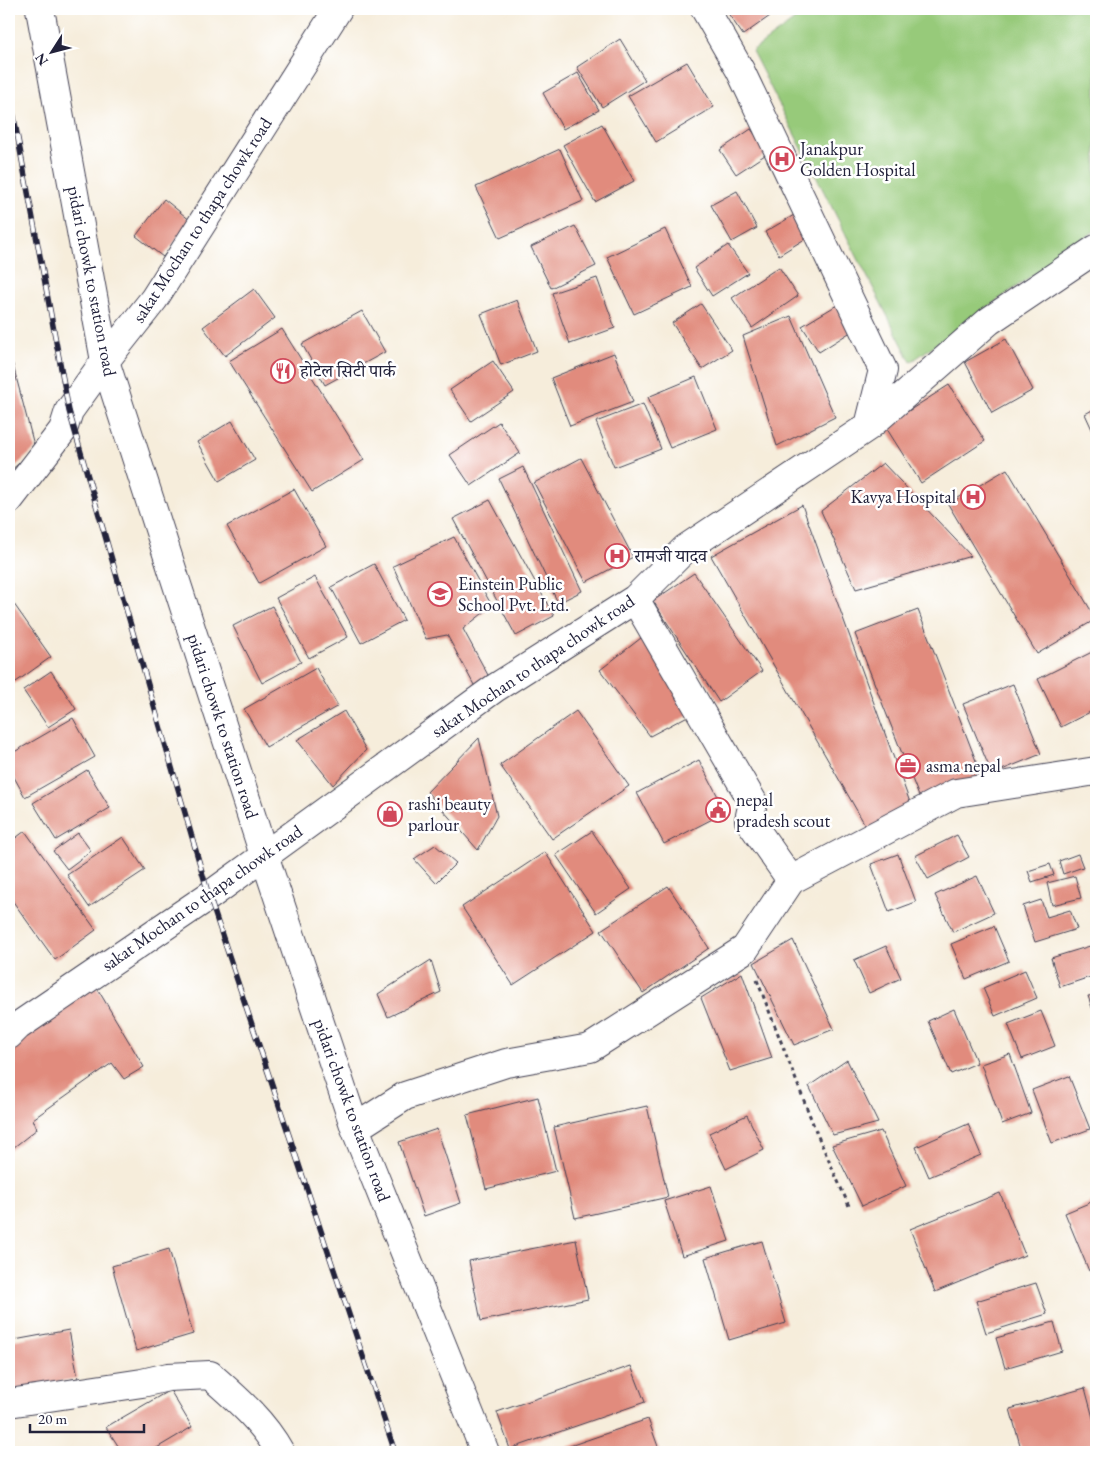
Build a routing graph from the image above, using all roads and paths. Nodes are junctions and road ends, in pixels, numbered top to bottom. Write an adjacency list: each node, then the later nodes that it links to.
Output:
1 (40, 9): 5 (street, pidari chowk to station road)
2 (338, 9): 5 (street, sakat Mochan to thapa chowk road)
3 (705, 9): 6 (street)
4 (1096, 249): 6 (street, sakat Mochan to thapa chowk road)
5 (105, 361): 7 (street, sakat Mochan to thapa chowk road); 10 (street, pidari chowk to station road)
6 (869, 426): 8 (street, sakat Mochan to thapa chowk road)
7 (9, 500)
8 (635, 599): 10 (street, sakat Mochan to thapa chowk road); 11 (street)
9 (1096, 771): 11 (street)
10 (264, 855): 13 (street, sakat Mochan to thapa chowk road); 14 (street, pidari chowk to station road)
11 (791, 880): 12 (street)
12 (745, 949): 14 (street); 15 (path)
13 (9, 1035)
14 (355, 1128): 18 (street, pidari chowk to station road)
15 (849, 1206)
16 (9, 1403): 17 (street)
17 (280, 1452)
18 (485, 1452)

